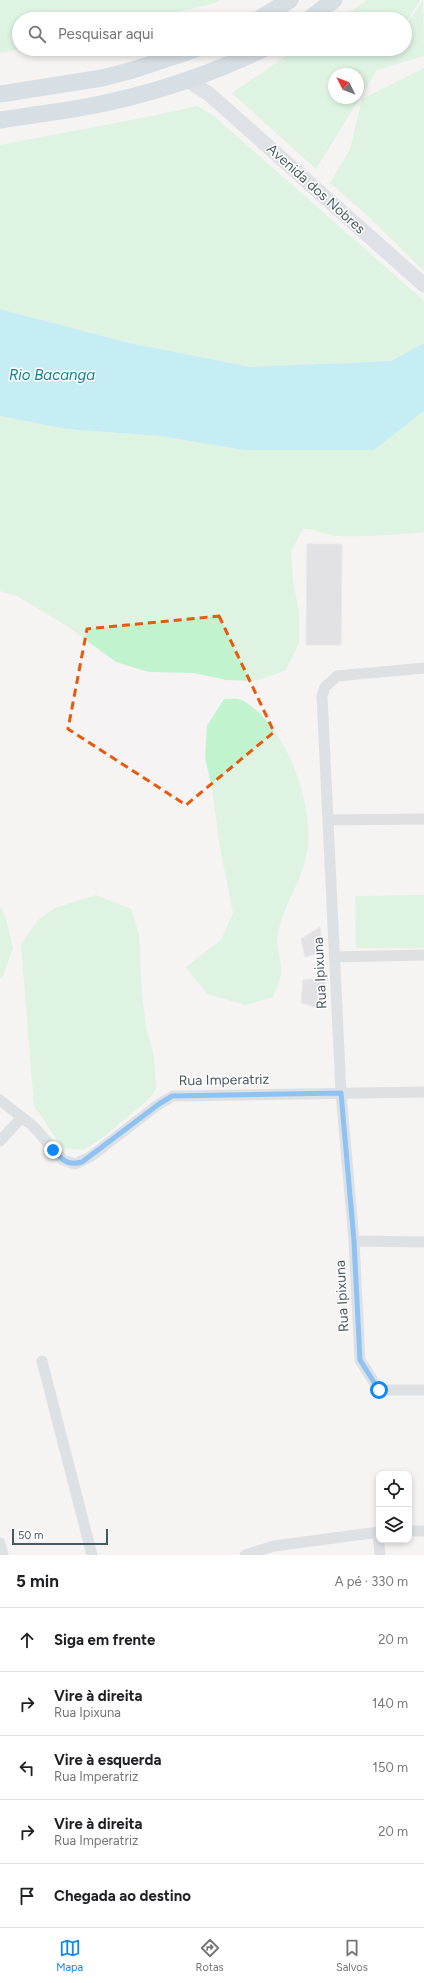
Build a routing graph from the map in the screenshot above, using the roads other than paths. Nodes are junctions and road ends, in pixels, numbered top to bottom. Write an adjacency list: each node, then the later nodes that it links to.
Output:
1 (290, 0): 3 (main road)
2 (334, 0): 4 (main road)
3 (270, 12)
4 (318, 12)
5 (175, 56): 9 (main road)
6 (248, 56): 7 (main road)
7 (209, 74): 8 (main road); 10 (main road)
8 (189, 80): 10 (main road, Avenida dos Nobres); 11 (main road)
9 (0, 94)
10 (209, 94): 12 (main road, Avenida dos Nobres)
11 (0, 120)
12 (424, 285)
13 (424, 668): 15 (street, Rua Ipixuna)
14 (424, 819): 15 (street)
15 (329, 820): 17 (street, Rua Ipixuna)
16 (424, 955): 17 (street)
17 (335, 957): 19 (street, Rua Ipixuna)
18 (424, 1092): 19 (street, Rua Imperatriz)
19 (341, 1093): 21 (street, Rua Imperatriz); 23 (street, Rua Ipixuna)
20 (0, 1100): 21 (street, Rua Imperatriz)
21 (22, 1117): 22 (street)
22 (0, 1142)
23 (354, 1241): 24 (street); 26 (street, Rua Ipixuna)
24 (424, 1242)
25 (42, 1361): 34 (street)
26 (424, 1390)
27 (412, 1531): 28 (street)
28 (424, 1531)
29 (376, 1532): 32 (street)
30 (0, 1543): 33 (street)
31 (379, 1543): 36 (street)
32 (275, 1551): 35 (street)
33 (3, 1555)
34 (92, 1555)
35 (245, 1555)
36 (380, 1555)

